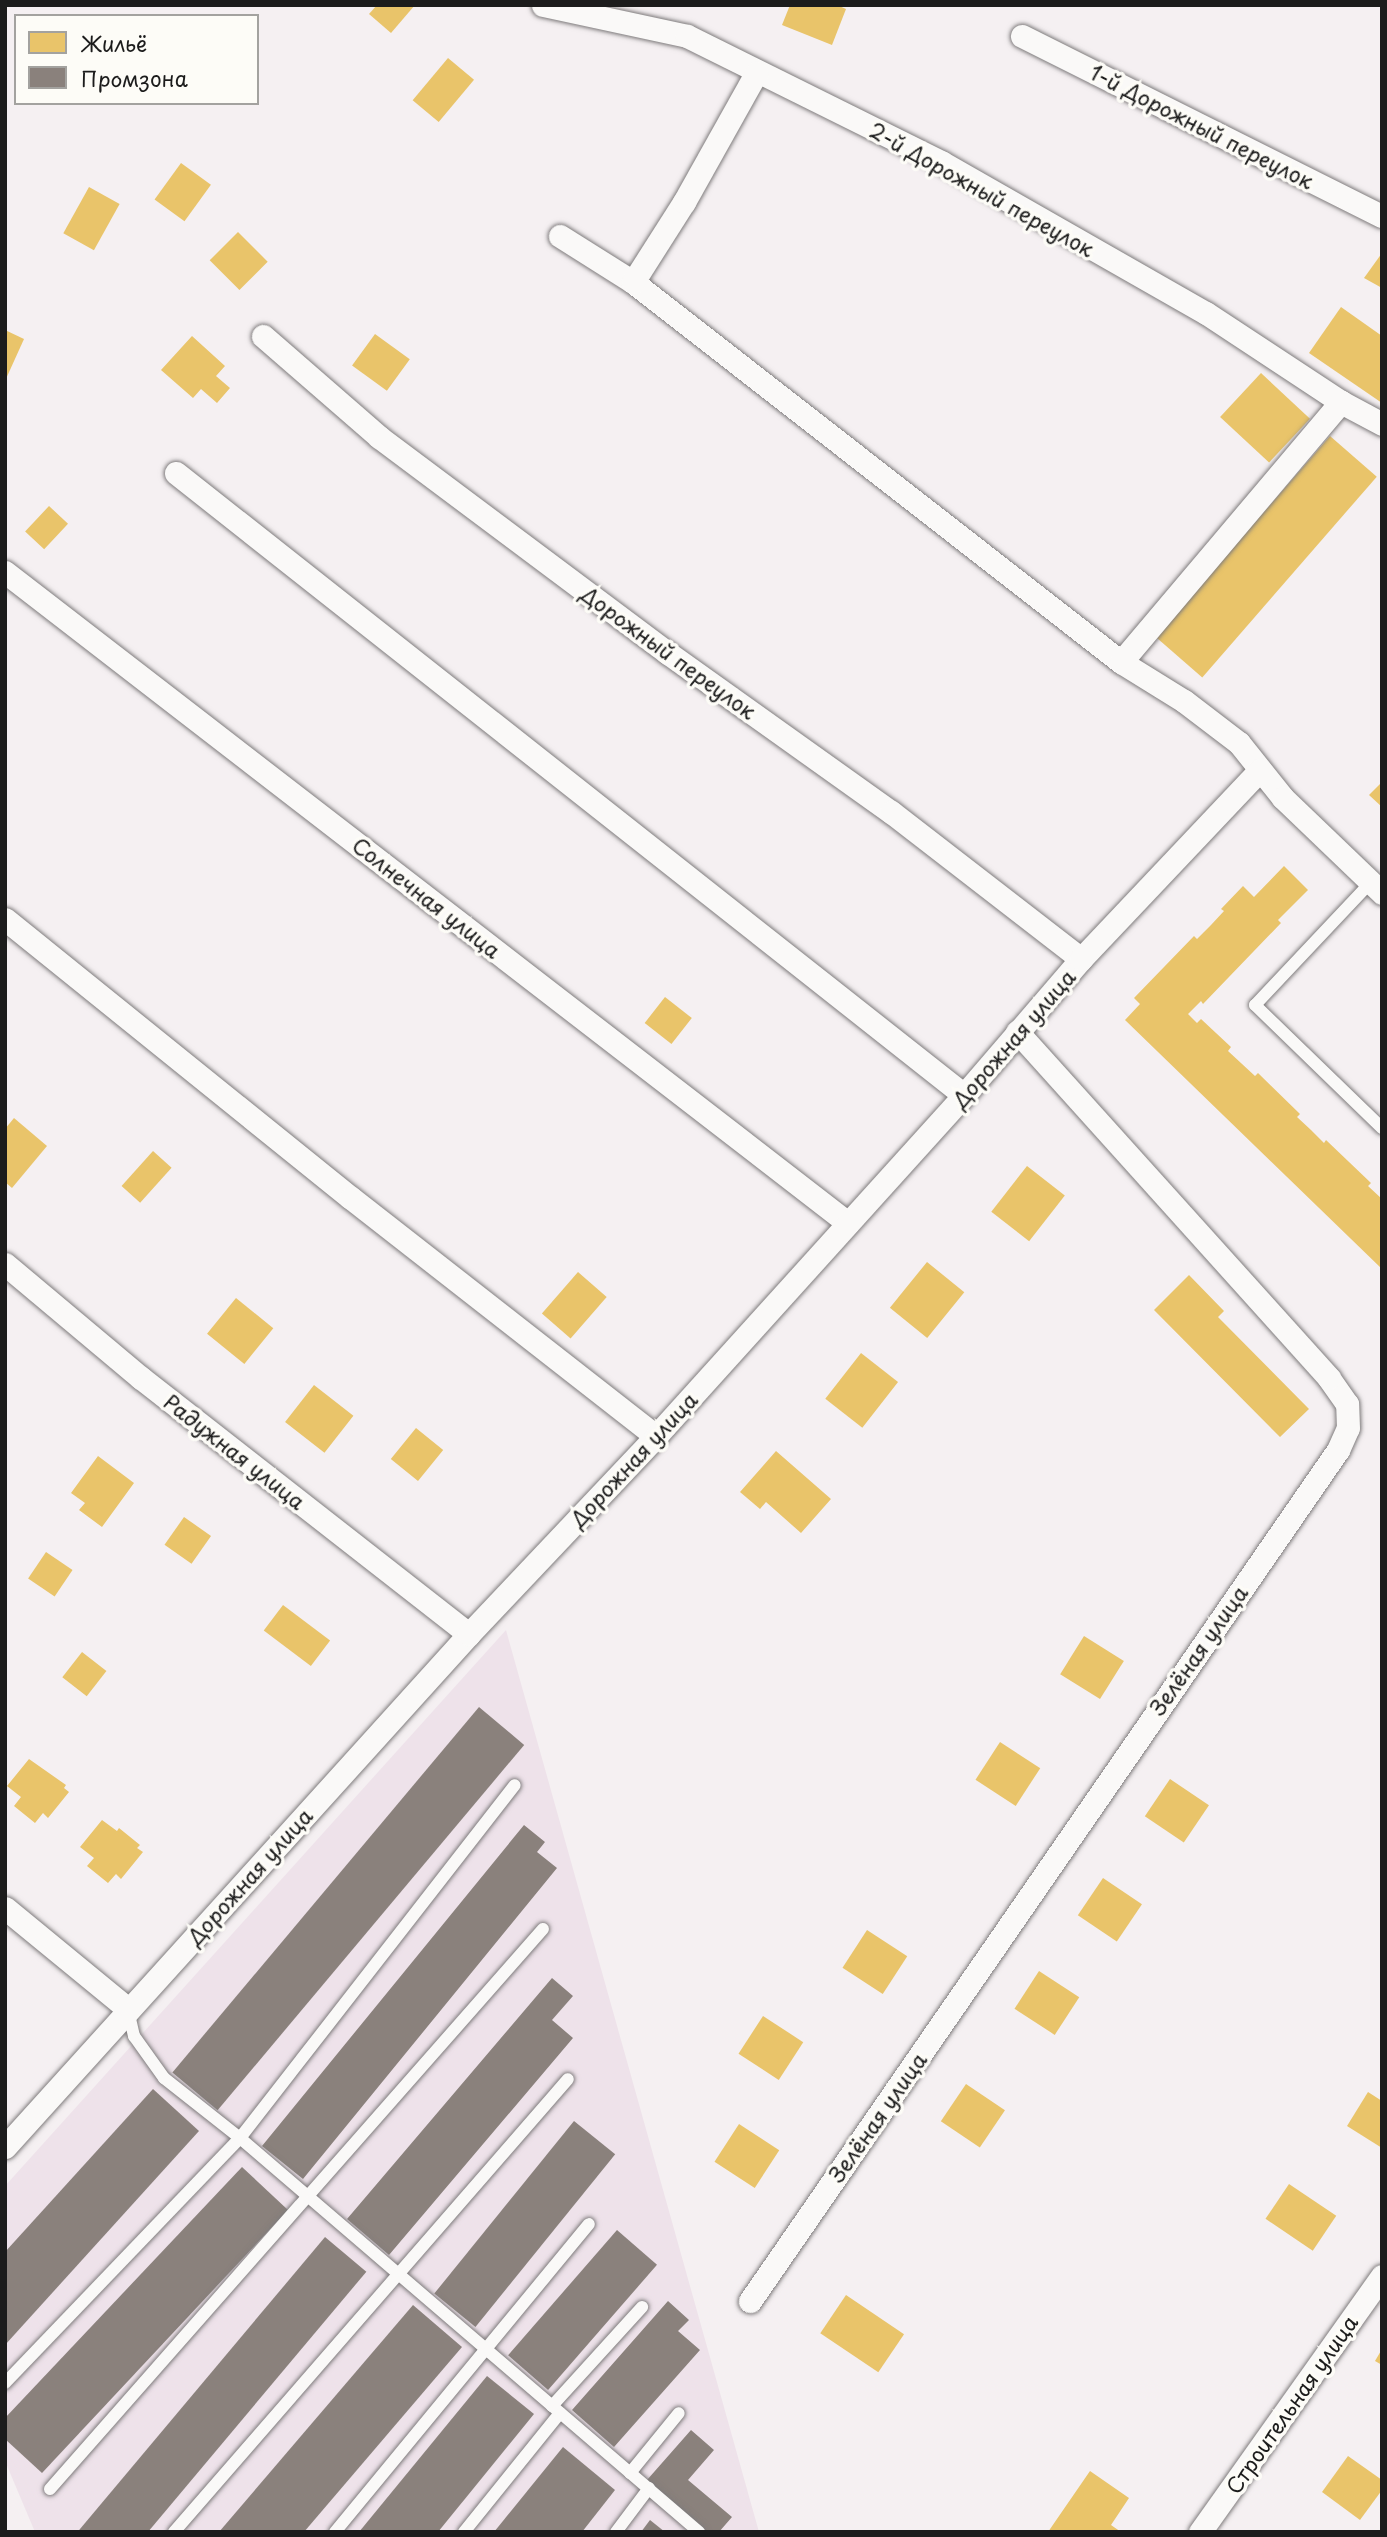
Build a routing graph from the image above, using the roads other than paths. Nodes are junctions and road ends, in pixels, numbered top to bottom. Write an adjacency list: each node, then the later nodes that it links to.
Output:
1 (551, 7): 3 (street, 2-й Дорожный переулок)
2 (1022, 36): 4 (street, 1-й Дорожный переулок)
3 (756, 73): 6 (street); 8 (street, 2-й Дорожный переулок)
4 (1382, 216)
5 (560, 236): 6 (street)
6 (633, 282): 12 (street)
7 (263, 336): 16 (street, Дорожный переулок)
8 (1341, 402): 9 (street, 2-й Дорожный переулок); 12 (street)
9 (1382, 425)
10 (176, 473): 18 (street)
11 (5, 572): 20 (street, Солнечная улица)
12 (1121, 662): 13 (street)
13 (1260, 770): 14 (street); 16 (street, Дорожная улица)
14 (1376, 887): 19 (lane)
15 (5, 919): 22 (street)
16 (1081, 959): 17 (street, Дорожная улица)
17 (1017, 1032): 18 (street, Дорожная улица); 35 (street, Зелёная улица)
18 (964, 1095): 20 (street, Дорожная улица)
19 (1382, 1128)
20 (848, 1223): 22 (street, Дорожная улица)
21 (5, 1264): 23 (street, Радужная улица)
22 (656, 1436): 23 (street, Дорожная улица)
23 (469, 1634): 27 (street, Дорожная улица)
24 (515, 1785): 29 (lane)
25 (5, 1908): 27 (street)
26 (543, 1929): 31 (lane)
27 (128, 2009): 29 (lane); 30 (street, Дорожная улица)
28 (568, 2079): 33 (lane)
29 (240, 2138): 31 (lane); 38 (lane)
30 (5, 2147)
31 (308, 2197): 33 (lane); 43 (lane)
32 (589, 2224): 37 (lane)
33 (396, 2274): 37 (lane); 44 (lane)
34 (1382, 2276): 49 (street, Строительная улица)
35 (750, 2301)
36 (642, 2307): 39 (lane)
37 (485, 2349): 39 (lane); 45 (lane)
38 (5, 2383)
39 (556, 2410): 41 (lane); 46 (lane)
40 (679, 2413): 41 (lane)
41 (630, 2473): 42 (lane)
42 (649, 2488): 47 (lane); 48 (lane)
43 (50, 2489)
44 (174, 2532)
45 (335, 2532)
46 (464, 2532)
47 (616, 2532)
48 (699, 2532)
49 (1200, 2532)

